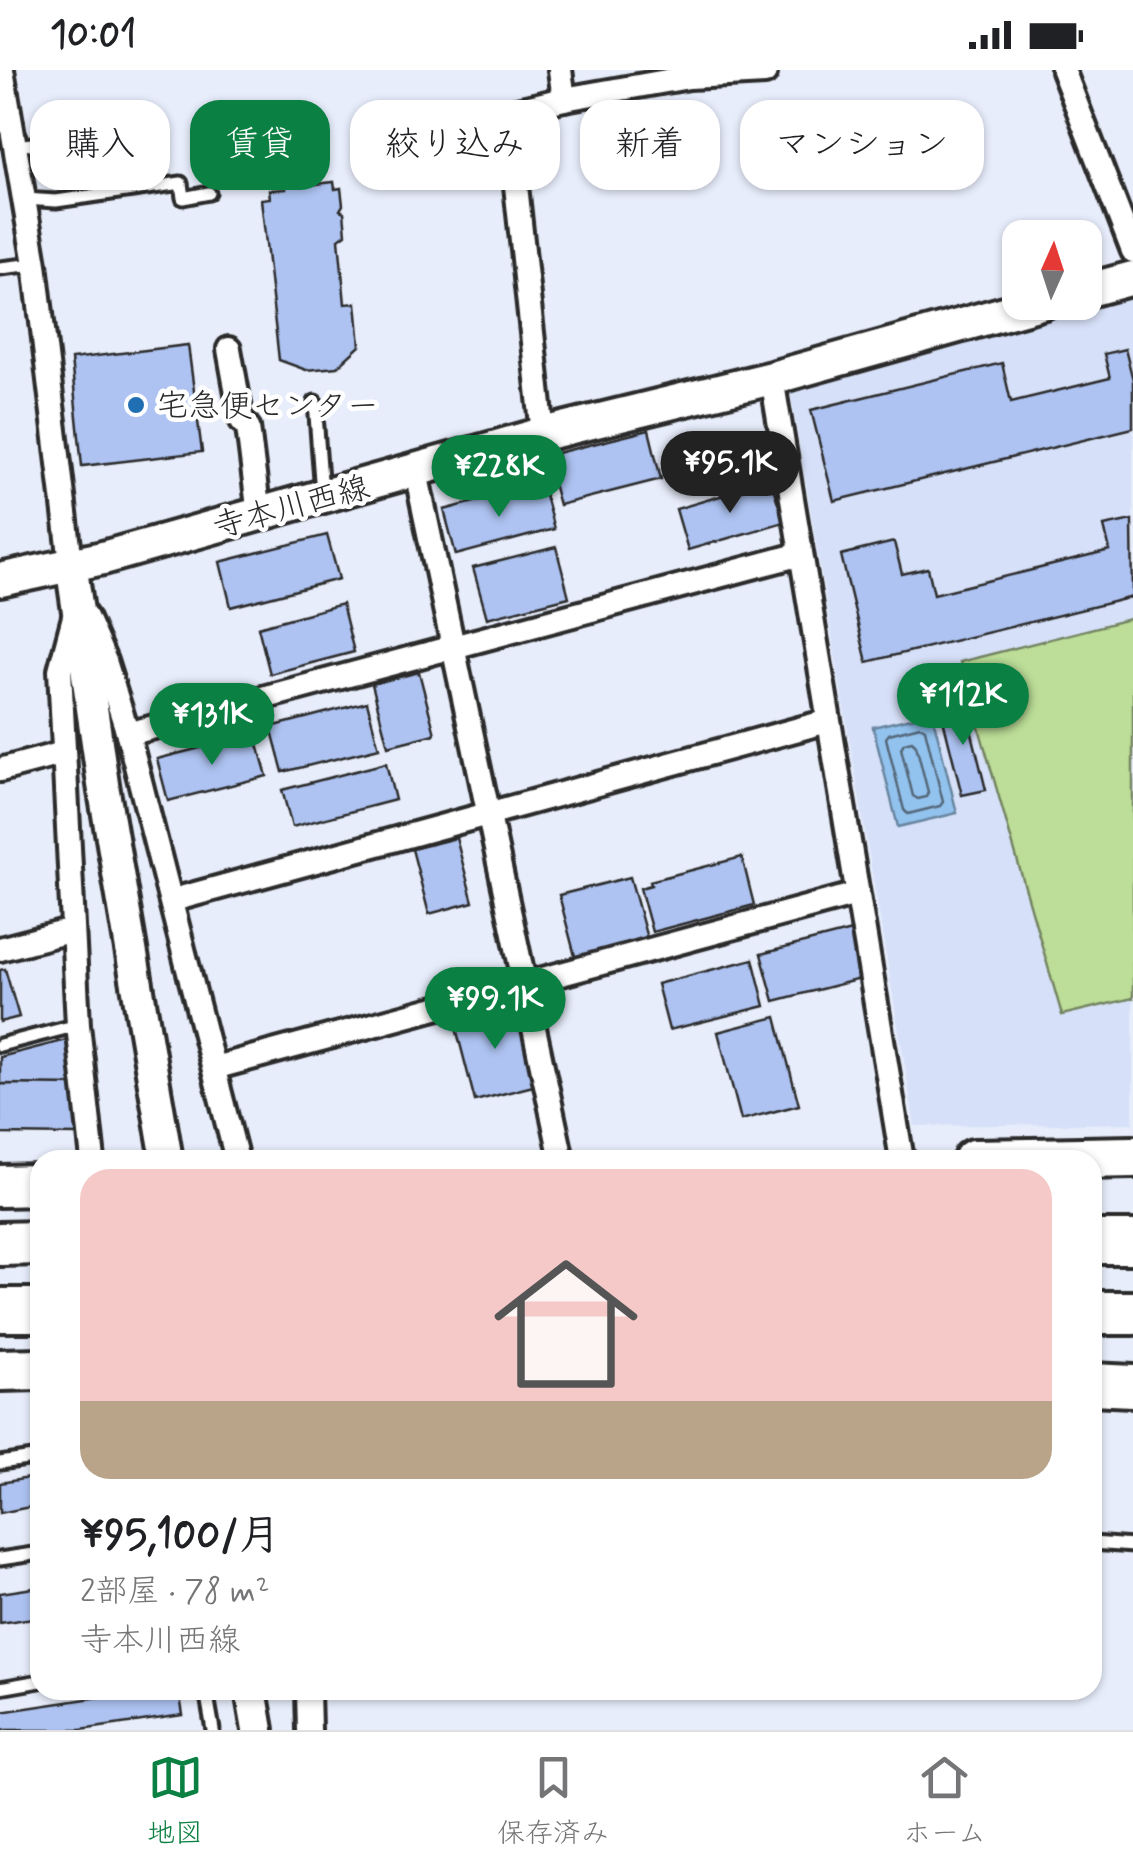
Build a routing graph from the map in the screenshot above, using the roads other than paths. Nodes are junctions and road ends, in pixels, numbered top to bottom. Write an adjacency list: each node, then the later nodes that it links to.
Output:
1 (2, 70): 7 (street)
2 (560, 70): 6 (street)
3 (765, 70): 5 (street)
4 (1063, 70): 12 (street)
5 (689, 74): 6 (street)
6 (564, 99): 21 (street)
7 (4, 105): 9 (street)
8 (30, 144): 9 (lane)
9 (15, 146): 11 (street)
10 (209, 193): 11 (lane)
11 (24, 199): 13 (street)
12 (1133, 251)
13 (36, 264): 14 (lane); 26 (street)
14 (0, 268)
15 (1133, 278): 16 (main road)
16 (1102, 286)
17 (1002, 314): 19 (main road, 寺本川西線)
18 (229, 349): 24 (street)
19 (772, 378): 21 (main road, 寺本川西線); 25 (street)
20 (315, 402): 23 (lane)
21 (543, 434): 22 (main road, 寺本川西線)
22 (416, 472): 23 (main road, 寺本川西線); 29 (street)
23 (322, 498): 24 (main road, 寺本川西線)
24 (259, 515): 26 (main road, 寺本川西線)
25 (801, 554): 29 (street); 30 (street)
26 (71, 564): 27 (main road, 寺本川西線); 28 (street)
27 (0, 580)
28 (78, 600): 31 (street); 32 (street); 44 (street)
29 (450, 646): 31 (street); 34 (street)
30 (828, 721): 34 (street); 35 (street)
31 (128, 734): 36 (street)
32 (64, 753): 33 (street); 37 (street)
33 (0, 770)
34 (488, 813): 36 (street); 39 (street)
35 (857, 894): 39 (street); 47 (street)
36 (173, 900): 42 (street)
37 (73, 930): 38 (street); 40 (street)
38 (0, 949)
39 (522, 984): 42 (street); 46 (street)
40 (78, 1025): 41 (lane); 43 (street)
41 (0, 1045)
42 (214, 1068): 45 (street)
43 (92, 1150)
44 (165, 1150)
45 (234, 1150)
46 (560, 1150)
47 (900, 1150)
48 (1133, 1157): 49 (highway)
49 (1102, 1158)
50 (30, 1185): 51 (highway)
51 (0, 1186)
52 (1102, 1242): 53 (highway)
53 (1133, 1242)
54 (30, 1243): 55 (highway)
55 (0, 1244)
56 (0, 1310): 57 (highway)
57 (30, 1310)
58 (1102, 1313): 59 (highway)
59 (1133, 1314)
60 (30, 1369): 61 (highway)
61 (0, 1370)
62 (1102, 1384): 63 (highway)
63 (1133, 1386)
64 (30, 1458): 65 (lane)
65 (0, 1463)
66 (1102, 1544): 67 (lane)
67 (1133, 1546)
68 (30, 1554): 69 (lane)
69 (0, 1559)
70 (30, 1683): 71 (lane)
71 (0, 1688)
72 (208, 1700): 75 (lane)
73 (253, 1700): 76 (street)
74 (308, 1700): 77 (street)
75 (213, 1730)
76 (258, 1730)
77 (309, 1730)

